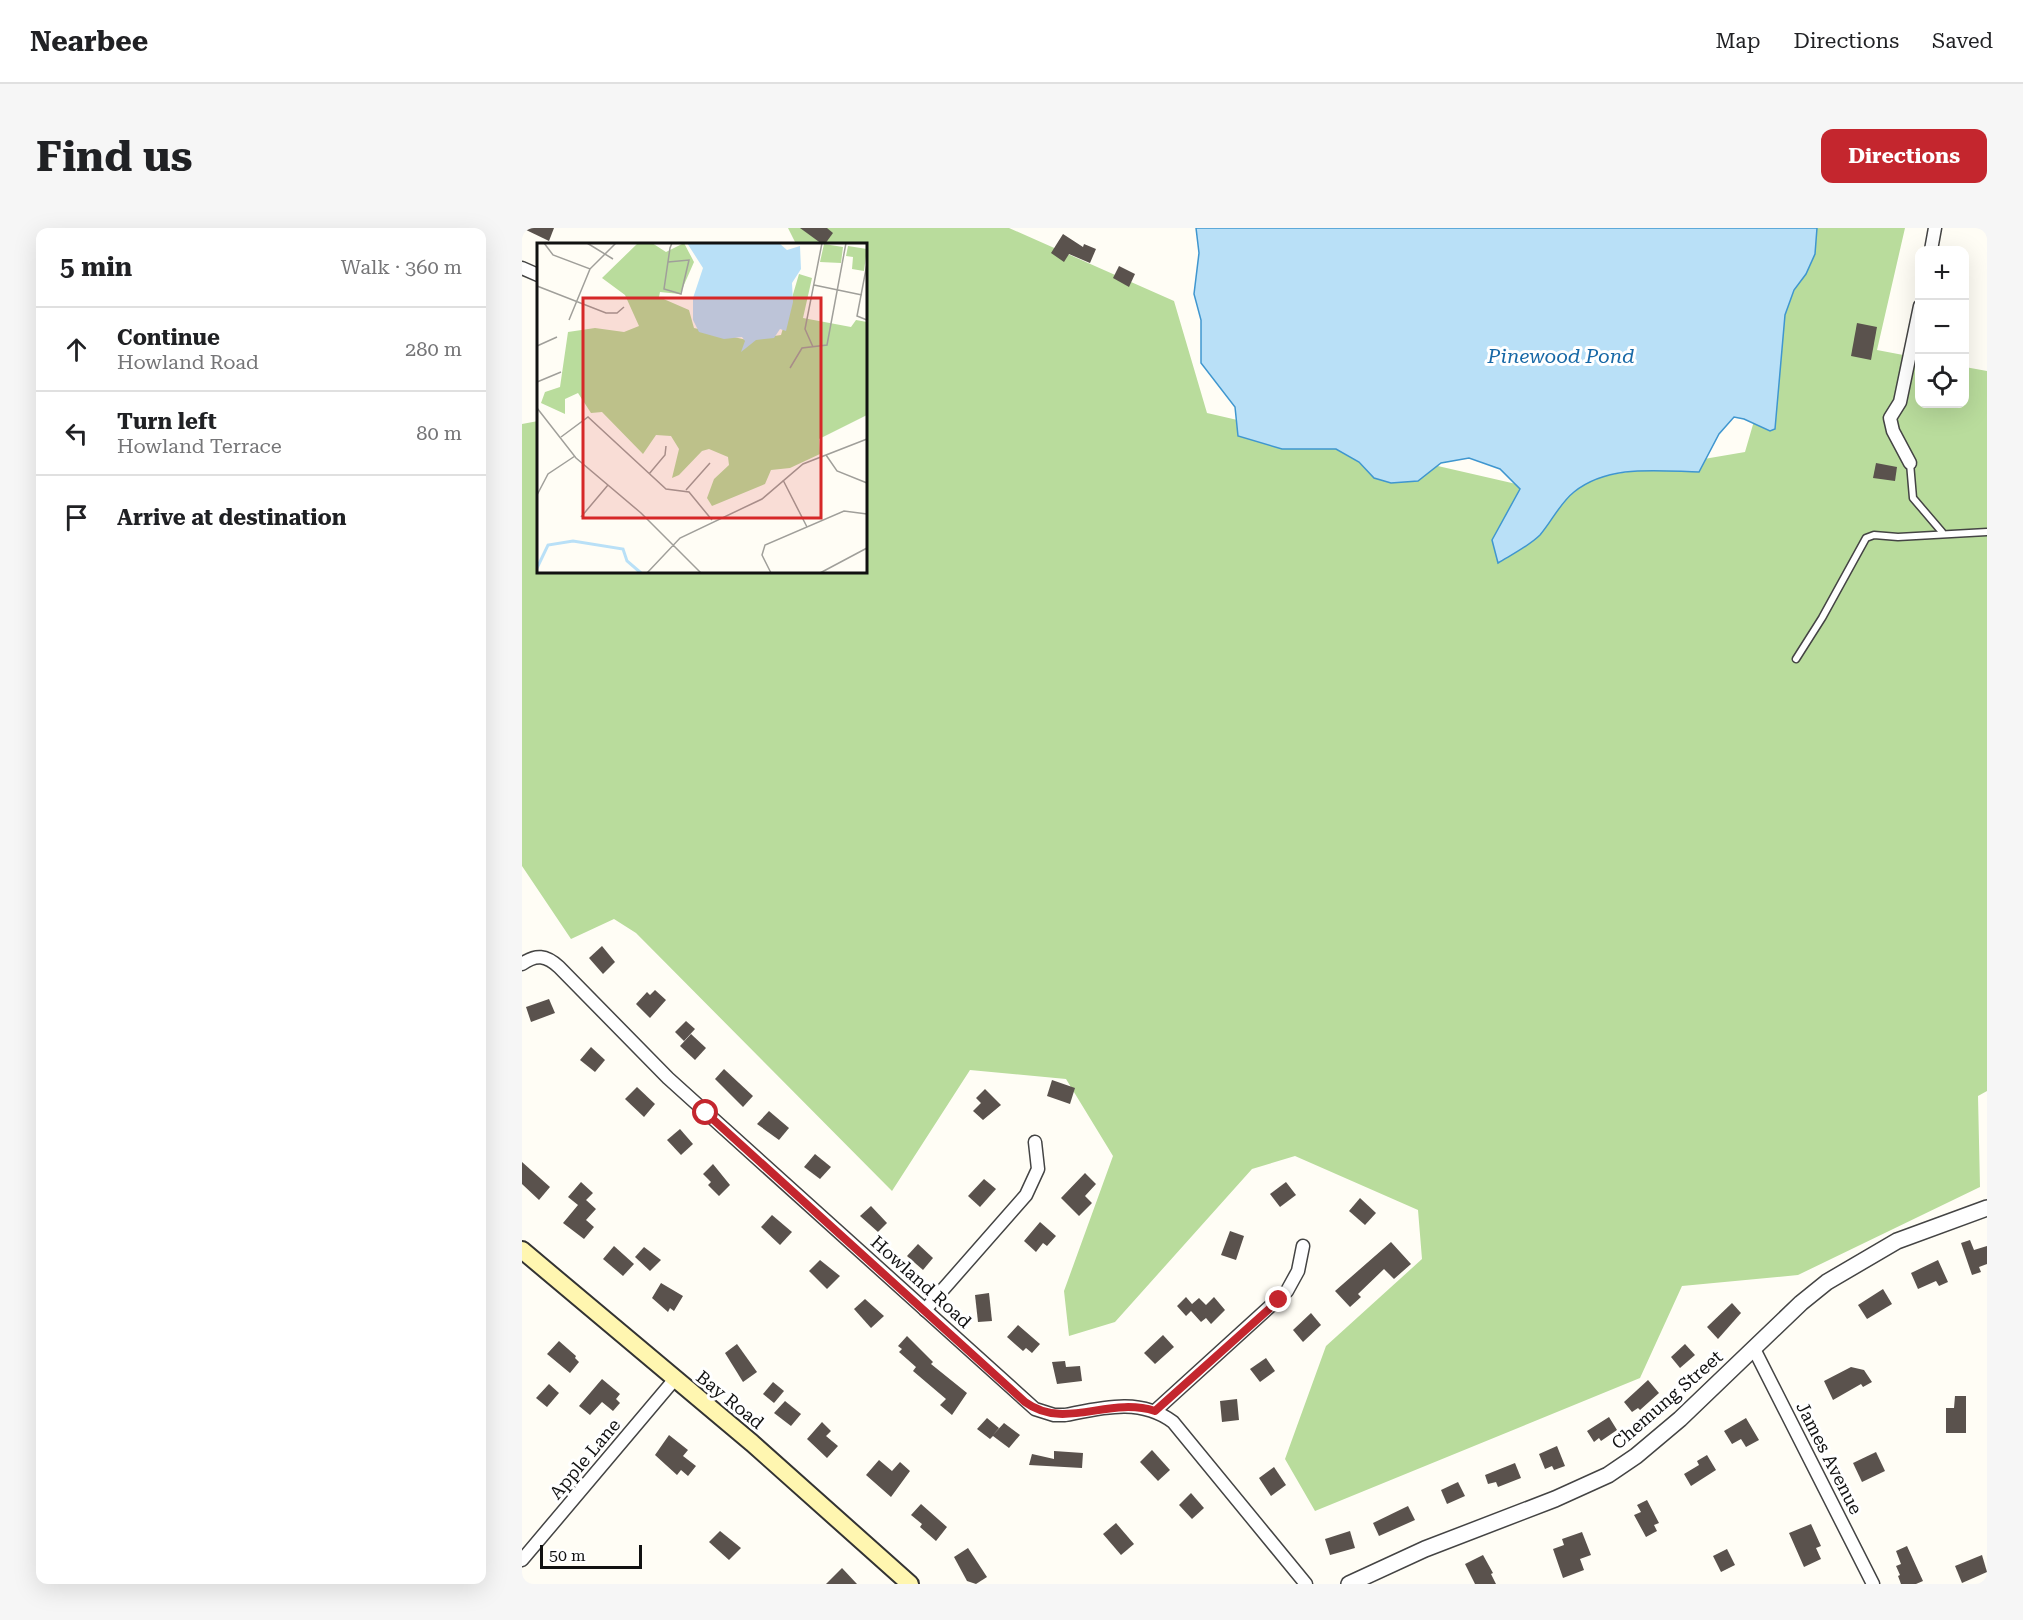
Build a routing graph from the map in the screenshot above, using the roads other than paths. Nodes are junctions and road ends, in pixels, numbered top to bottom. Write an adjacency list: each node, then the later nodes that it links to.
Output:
1 (1935, 228): 2 (street)
2 (1932, 246)
3 (522, 268): 4 (street)
4 (537, 275)
5 (1915, 330): 6 (street)
6 (1910, 463): 7 (lane)
7 (1942, 532): 8 (lane); 9 (lane)
8 (1987, 532)
9 (1796, 659)
10 (522, 964): 15 (street, Howland Road)
11 (1035, 1142): 15 (street)
12 (1987, 1208): 16 (street, Chemung Street)
13 (1303, 1246): 18 (street)
14 (522, 1250): 17 (main road, Bay Road)
15 (925, 1310): 18 (street, Howland Road)
16 (1754, 1349): 22 (street, Chemung Street); 23 (street, James Avenue)
17 (674, 1380): 19 (street, Apple Lane); 20 (main road, Bay Road)
18 (1155, 1411): 21 (street, Howland Road)
19 (522, 1560)
20 (910, 1584)
21 (1306, 1584)
22 (1349, 1584)
23 (1873, 1584)

